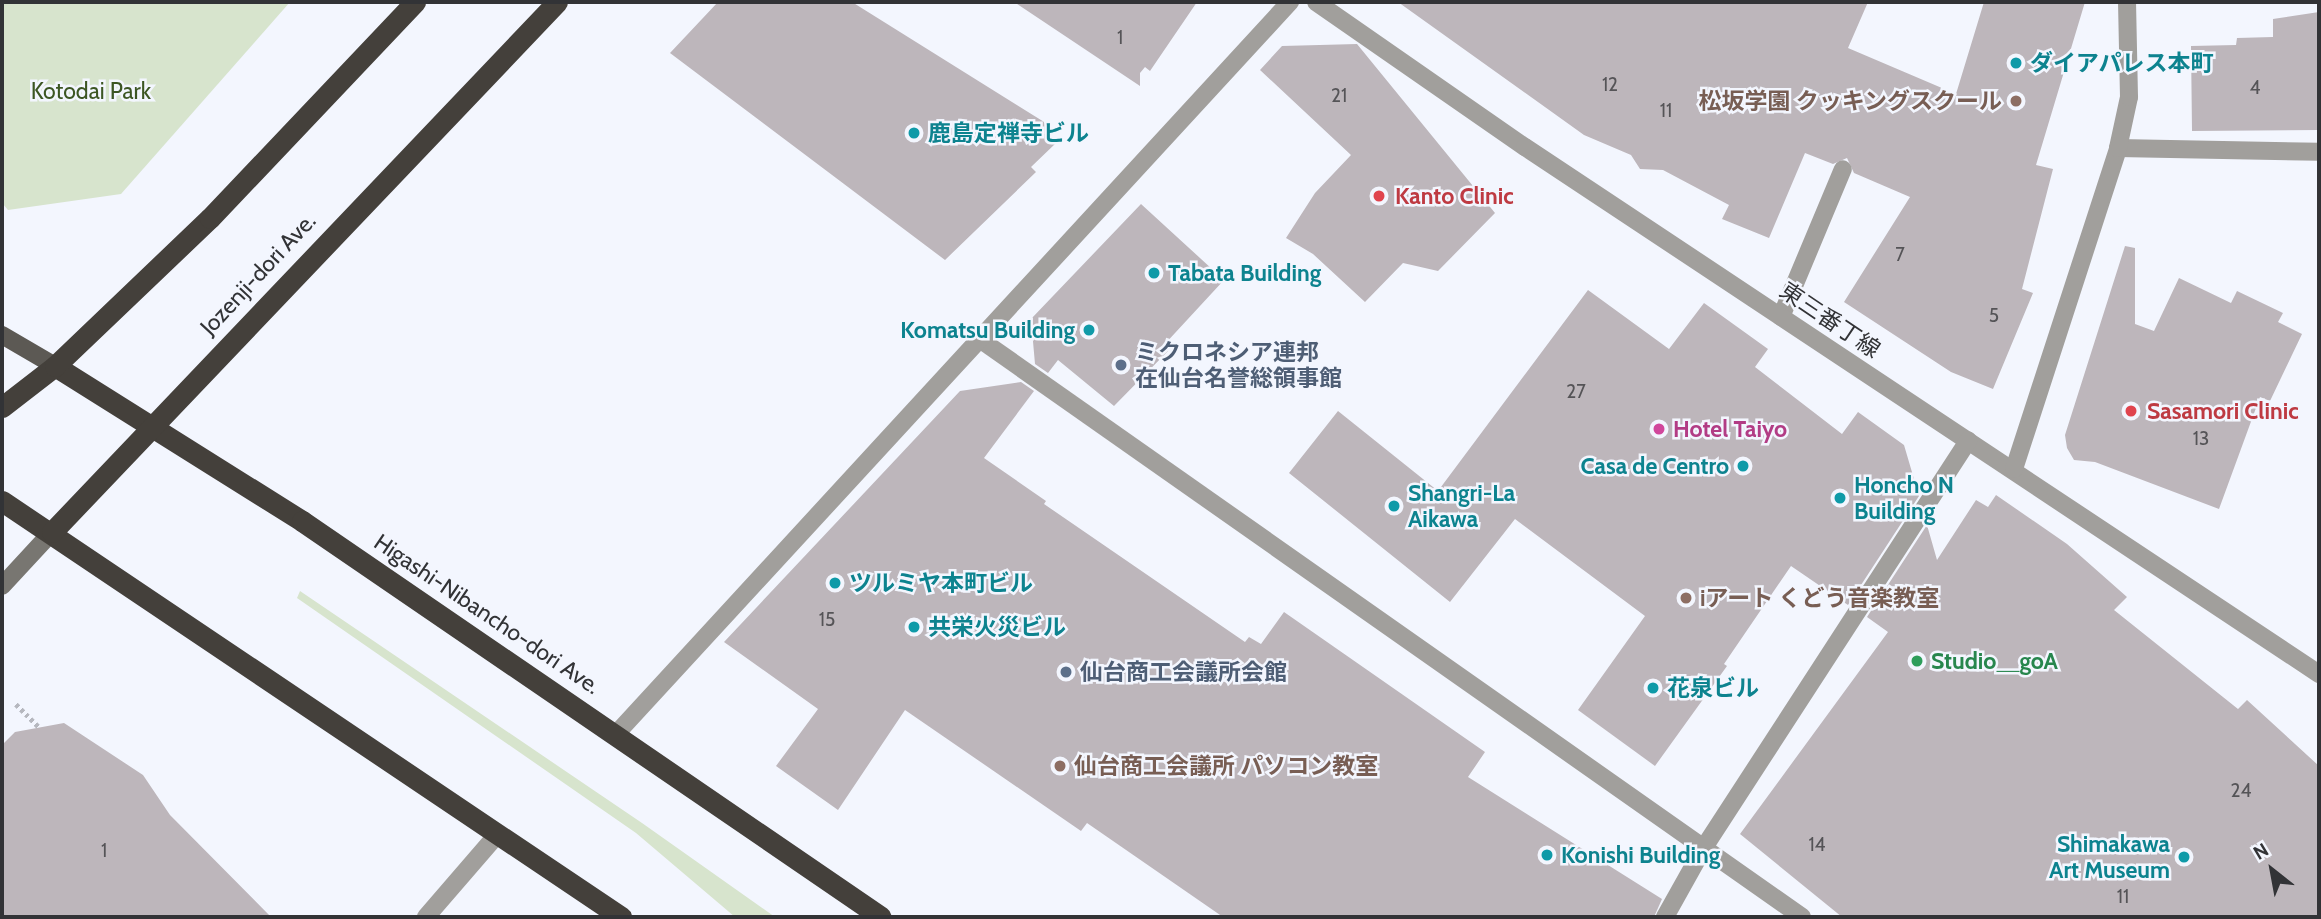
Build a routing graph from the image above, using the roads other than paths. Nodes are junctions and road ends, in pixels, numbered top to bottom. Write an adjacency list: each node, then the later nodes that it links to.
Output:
1 (415, 2): 12 (highway)
2 (557, 2): 14 (highway, Jozenji-dori Ave.)
3 (1290, 2): 11 (street)
4 (1316, 2): 9 (street, 東三番丁線)
5 (2127, 2): 6 (street)
6 (2118, 148): 7 (street); 16 (street)
7 (2319, 152)
8 (1843, 169): 9 (street)
9 (1781, 317): 15 (street, 東三番丁線)
10 (2, 335): 12 (main road)
11 (978, 338): 21 (street); 23 (street)
12 (55, 366): 13 (highway); 14 (highway, Higashi-Nibancho-dori Ave.)
13 (2, 407)
14 (153, 425): 18 (highway, Jozenji-dori Ave.); 21 (highway, Higashi-Nibancho-dori Ave.)
15 (1968, 441): 16 (street, 東三番丁線); 23 (street)
16 (2014, 469): 20 (street, 東三番丁線)
17 (2, 501): 18 (highway)
18 (52, 532): 19 (street, Jozenji-dori Ave.); 22 (highway)
19 (2, 586)
20 (2319, 674)
21 (617, 733): 26 (highway, Higashi-Nibancho-dori Ave.)
22 (496, 836): 24 (street); 25 (highway)
23 (1703, 849): 27 (street); 28 (street)
24 (426, 917)
25 (621, 917)
26 (881, 917)
27 (1665, 917)
28 (1802, 917)

